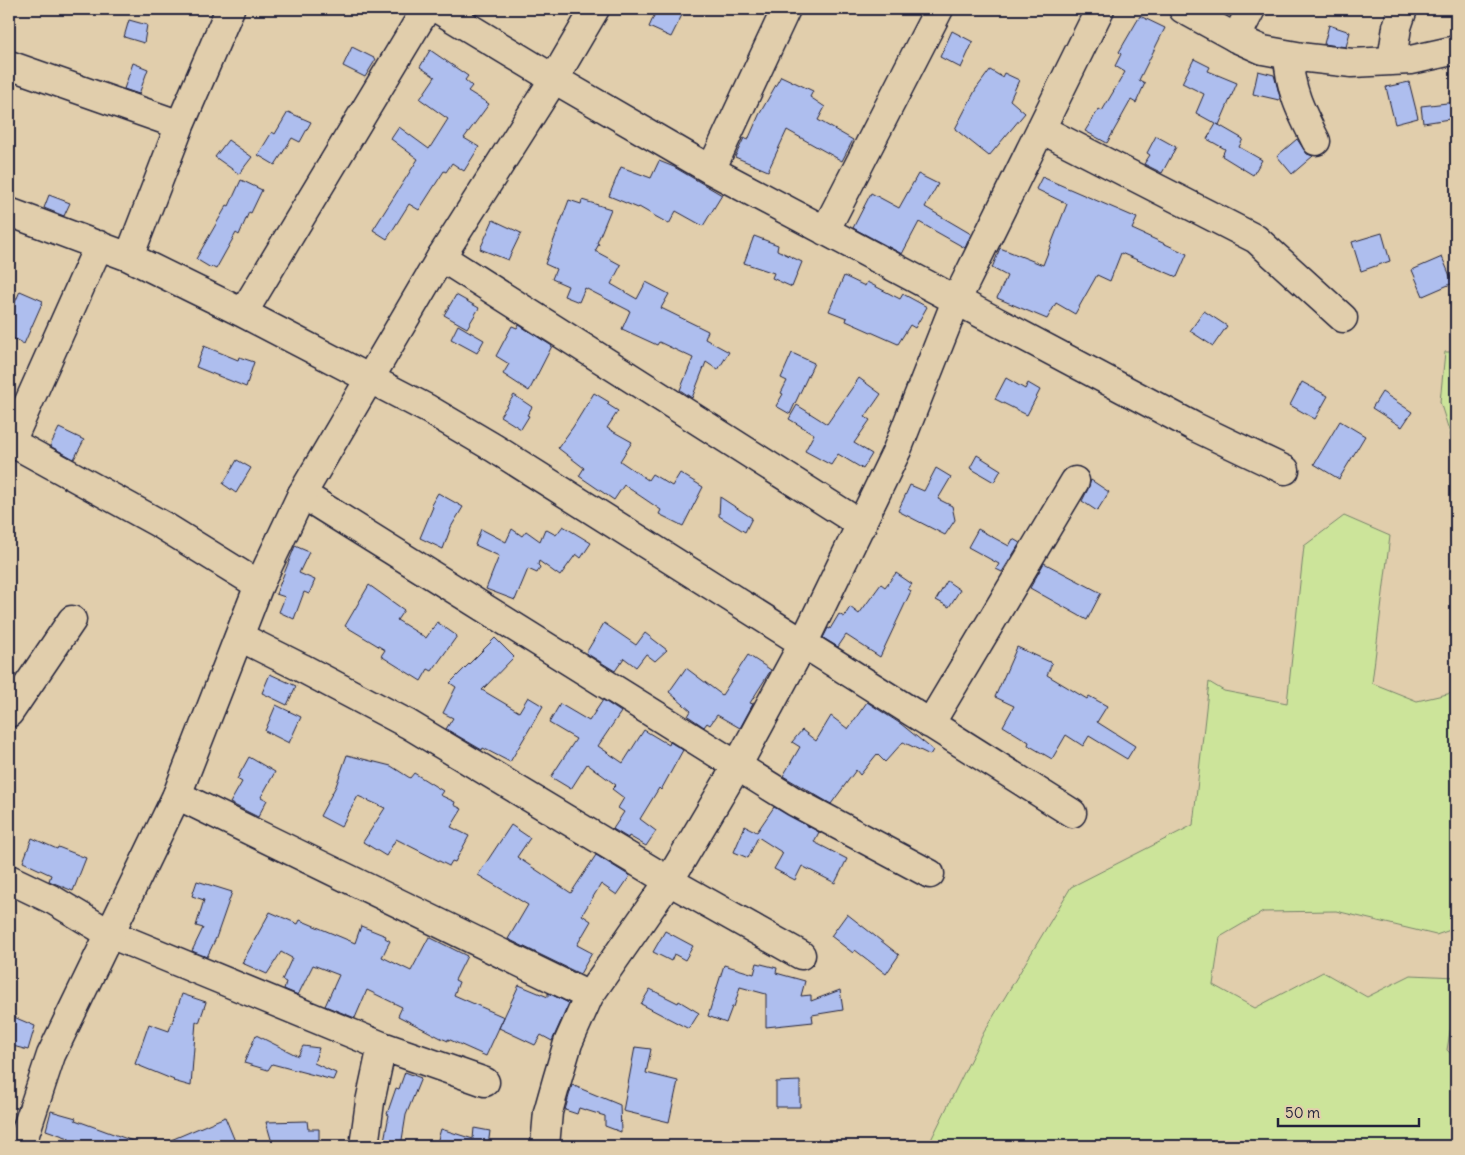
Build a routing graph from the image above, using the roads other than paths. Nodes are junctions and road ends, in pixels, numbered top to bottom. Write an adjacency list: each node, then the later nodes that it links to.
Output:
1 (230, 9): 17 (street)
2 (426, 9): 27 (street)
3 (438, 9): 16 (street)
4 (595, 9): 16 (street)
5 (786, 9): 20 (street)
6 (939, 9): 22 (street)
7 (1100, 9): 18 (street)
8 (1183, 9): 11 (street)
9 (1250, 9): 11 (street)
10 (1403, 9): 14 (street)
11 (1236, 38): 13 (street)
12 (1456, 50): 14 (street)
13 (1288, 55): 14 (street); 19 (street)
14 (1392, 60)
15 (9, 65): 17 (street)
16 (554, 79): 20 (street); 25 (street)
17 (180, 125): 24 (street)
18 (1041, 129): 26 (street); 28 (street)
19 (1316, 141)
20 (711, 170): 22 (street)
21 (9, 212): 23 (street)
22 (825, 231): 26 (street)
23 (99, 245): 24 (street); 30 (street)
24 (129, 257): 27 (street)
25 (441, 257): 29 (street); 34 (street)
26 (956, 301): 31 (street); 34 (street)
27 (243, 313): 29 (street)
28 (1343, 318)
29 (369, 379): 33 (street); 38 (street)
30 (10, 442): 35 (street)
31 (1285, 470)
32 (1074, 481): 40 (street)
33 (302, 494): 35 (street); 41 (street)
34 (862, 525): 38 (street)
35 (260, 585): 37 (street)
36 (72, 620): 39 (street)
37 (240, 637): 42 (street); 46 (street)
38 (803, 644): 40 (street); 41 (street)
39 (9, 713)
40 (930, 724): 43 (street)
41 (737, 766): 44 (street); 46 (street)
42 (177, 795): 47 (street); 49 (street)
43 (1072, 813)
44 (930, 874)
45 (9, 880): 47 (street)
46 (669, 881): 48 (street); 49 (street)
47 (110, 934): 50 (street); 52 (street)
48 (801, 955)
49 (589, 996): 54 (street)
50 (382, 1046): 51 (street); 53 (street)
51 (486, 1082)
52 (22, 1146)
53 (364, 1146)
54 (545, 1146)

